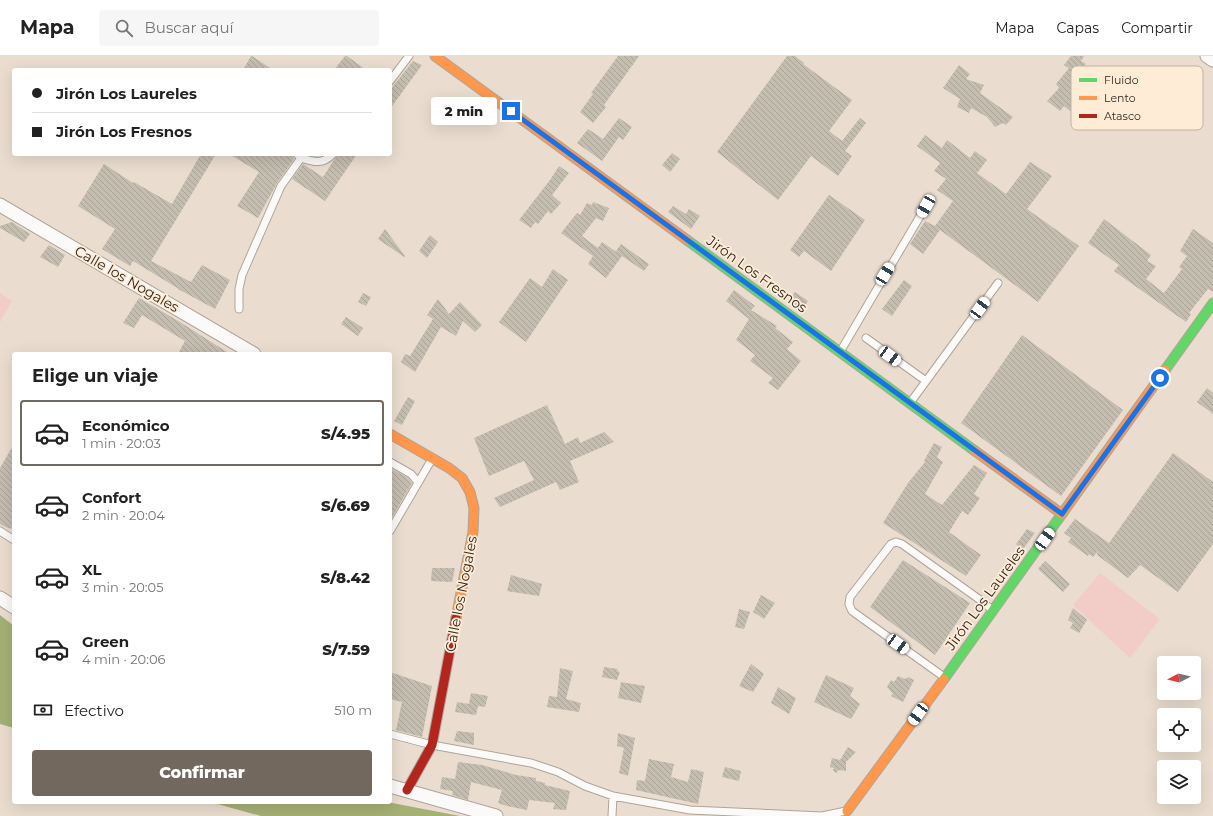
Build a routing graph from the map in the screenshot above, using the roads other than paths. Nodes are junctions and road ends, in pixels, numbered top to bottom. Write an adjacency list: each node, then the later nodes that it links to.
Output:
1 (409, 56): 5 (lane)
2 (435, 56): 15 (street, Jirón Los Fresnos)
3 (1207, 56): 4 (street)
4 (1213, 60)
5 (392, 78)
6 (299, 156): 7 (lane); 12 (lane)
7 (330, 156)
8 (0, 205): 14 (street, Calle los Nogales)
9 (926, 206): 15 (lane)
10 (998, 283): 16 (lane)
11 (1213, 303): 22 (street, Jirón Los Laureles)
12 (239, 309)
13 (866, 338): 16 (lane)
14 (251, 352)
15 (840, 352): 17 (street, Jirón Los Fresnos)
16 (926, 382): 17 (lane)
17 (910, 403): 22 (street, Jirón Los Fresnos)
18 (392, 435): 19 (street, Calle los Nogales)
19 (432, 458): 21 (lane); 31 (street, Calle los Nogales)
20 (392, 463): 21 (lane)
21 (418, 482): 23 (lane)
22 (1062, 514): 28 (street, Jirón Los Laureles)
23 (392, 528)
24 (0, 531): 25 (lane)
25 (12, 539)
26 (0, 598): 27 (street)
27 (12, 606)
28 (993, 611): 29 (street, Jirón Los Laureles); 29 (lane)
29 (945, 678): 35 (street, Jirón Los Laureles)
30 (392, 735): 31 (lane)
31 (432, 745): 33 (street, Calle los Nogales); 34 (lane)
32 (392, 786): 33 (street)
33 (407, 790): 36 (street)
34 (612, 796): 35 (lane); 37 (lane)
35 (847, 811)
36 (496, 816)
37 (612, 816)

